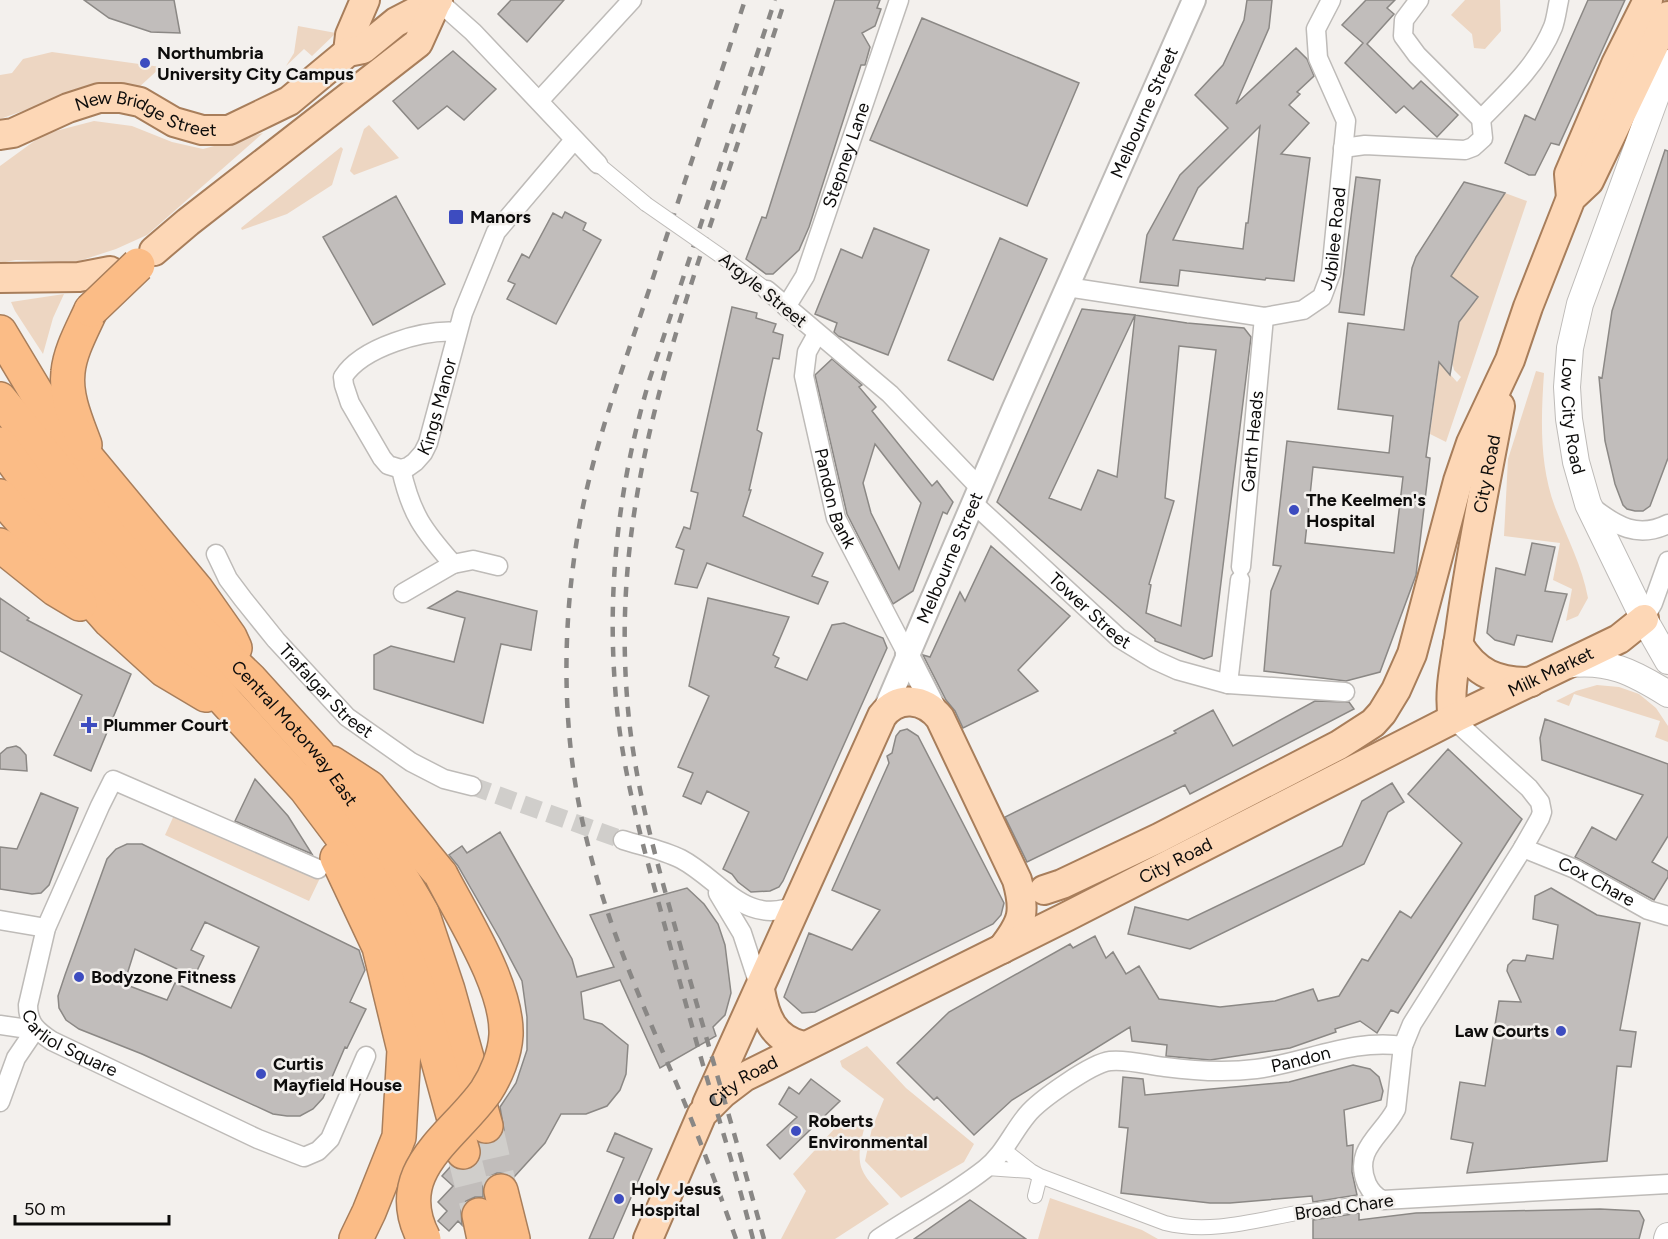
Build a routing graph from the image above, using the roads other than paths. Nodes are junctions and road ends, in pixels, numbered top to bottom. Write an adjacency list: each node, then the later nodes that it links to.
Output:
1 (365, 0): 12 (main road)
2 (437, 0): 12 (main road, New Bridge Street); 13 (street, Argyle Street); 20 (main road)
3 (632, 0): 13 (street)
4 (899, 0): 24 (street, Stepney Lane)
5 (1194, 0): 22 (street, Melbourne Street)
6 (1331, 0): 17 (street, Jubilee Road)
7 (1419, 0): 14 (street)
8 (1559, 0): 14 (street)
9 (1648, 0): 19 (main road, City Road)
10 (1660, 0): 11 (main road, City Road)
11 (1664, 39): 19 (main road, City Road); 36 (main road, Low City Road)
12 (348, 52): 15 (main road, New Bridge Street)
13 (539, 101): 16 (street, Argyle Street)
14 (1481, 119): 17 (street)
15 (7, 134)
16 (573, 140): 18 (street, Argyle Street); 26 (street, Kings Manor)
17 (1343, 148): 25 (street, Jubilee Road)
18 (598, 164): 23 (street, Argyle Street, bridge)
19 (1571, 198): 29 (main road, City Road)
20 (134, 262): 21 (main road); 32 (highway, bridge)
21 (0, 278)
22 (1067, 287): 25 (street, Jubilee Road); 34 (street, Melbourne Street)
23 (767, 290): 24 (street, Argyle Street)
24 (786, 307): 28 (street, Argyle Street)
25 (1264, 317): 52 (street, Garth Heads)
26 (458, 332): 33 (street, Kings Manor); 33 (street, Kings Manor)
27 (0, 333): 32 (highway)
28 (817, 334): 34 (street, Argyle Street); 47 (street, Pandon Bank)
29 (1509, 360): 46 (main road, City Road); 67 (main road, City Road)
30 (0, 399): 50 (highway, Central Motorway East)
31 (0, 444): 55 (highway, Central Motorway East)
32 (92, 464): 50 (highway)
33 (400, 469): 41 (street, Kings Manor)
34 (976, 495): 47 (street, Melbourne Street); 52 (street, Tower Street)
35 (0, 496): 45 (highway)
36 (1588, 504): 37 (street); 44 (main road, Low City Road)
37 (1668, 524)
38 (0, 545): 45 (highway)
39 (216, 554): 60 (street, Trafalgar Street)
40 (1668, 561): 44 (street)
41 (453, 564): 42 (street); 43 (street)
42 (498, 566)
43 (403, 593)
44 (1644, 619): 48 (main road, Low City Road); 49 (main road, Milk Market)
45 (110, 621): 55 (highway)
46 (1458, 644): 51 (main road); 58 (main road, City Road)
47 (908, 654): 56 (street, Melbourne Street); 57 (street)
48 (1668, 661)
49 (1565, 665): 51 (main road, Milk Market); 54 (main road)
50 (250, 680): 59 (highway, Central Motorway East)
51 (1531, 682): 58 (main road, Milk Market)
52 (1228, 684): 53 (street, Tower Street)
53 (1345, 692)
54 (1668, 694)
55 (233, 711): 61 (highway, Central Motorway East)
56 (882, 716): 57 (main road); 69 (main road, Melbourne Street)
57 (940, 718): 66 (main road)
58 (1453, 719): 63 (street); 68 (main road, City Road)
59 (318, 753): 82 (highway, Central Motorway East); 93 (highway, bridge)
60 (472, 786)
61 (305, 788): 84 (highway, Central Motorway East); 92 (highway)
62 (623, 840): 65 (street)
63 (1523, 848): 70 (street, Cox Chare); 78 (street)
64 (318, 869): 72 (street, Carliol Square)
65 (706, 878): 69 (street); 74 (street)
66 (1017, 879): 67 (main road); 73 (main road)
67 (1044, 890): 68 (main road)
68 (1108, 896): 73 (main road, City Road)
69 (799, 904): 74 (main road, Melbourne Street)
70 (1668, 916)
71 (0, 920): 72 (street)
72 (46, 928): 76 (street, Carliol Square)
73 (1002, 949): 77 (main road, City Road)
74 (760, 990): 77 (main road); 81 (main road, Melbourne Street)
75 (0, 1025): 76 (street)
76 (35, 1030): 79 (street, Carliol Square); 80 (street)
77 (803, 1046): 81 (main road, City Road)
78 (1403, 1046): 83 (street, Pandon); 90 (street)
79 (366, 1056)
80 (0, 1102)
81 (702, 1114): 95 (main road, City Road)
82 (486, 1126)
83 (1004, 1150): 85 (street, Pandon); 86 (street, Broad Chare)
84 (463, 1152)
85 (987, 1168): 86 (street, Broad Chare); 96 (street, Pandon)
86 (1035, 1173): 89 (street); 91 (street, Broad Chare)
87 (1668, 1184): 90 (street, Broad Chare)
88 (501, 1191): 94 (highway)
89 (1035, 1196)
90 (1383, 1200): 91 (street, Broad Chare)
91 (1198, 1234)
92 (356, 1239)
93 (424, 1239)
94 (513, 1239)
95 (648, 1239)
96 (878, 1239)

